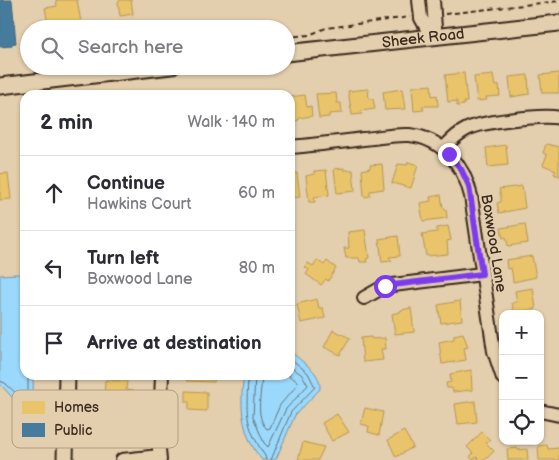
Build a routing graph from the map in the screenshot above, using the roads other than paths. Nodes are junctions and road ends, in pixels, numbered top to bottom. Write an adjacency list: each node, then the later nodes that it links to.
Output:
1 (419, 0): 4 (street)
2 (433, 0): 4 (street)
3 (559, 23): 4 (street, Sheek Road)
4 (430, 36): 5 (street, Sheek Road)
5 (295, 52)
6 (119, 75): 8 (street)
7 (0, 86): 8 (street)
8 (39, 89)
9 (559, 118): 11 (street)
10 (295, 146): 11 (street)
11 (443, 149): 12 (street, Boxwood Lane)
12 (482, 274): 13 (street); 14 (street, Boxwood Lane)
13 (364, 298)
14 (499, 366)
15 (544, 411): 16 (street)
16 (559, 414)
17 (160, 458): 18 (street)
18 (122, 460)

